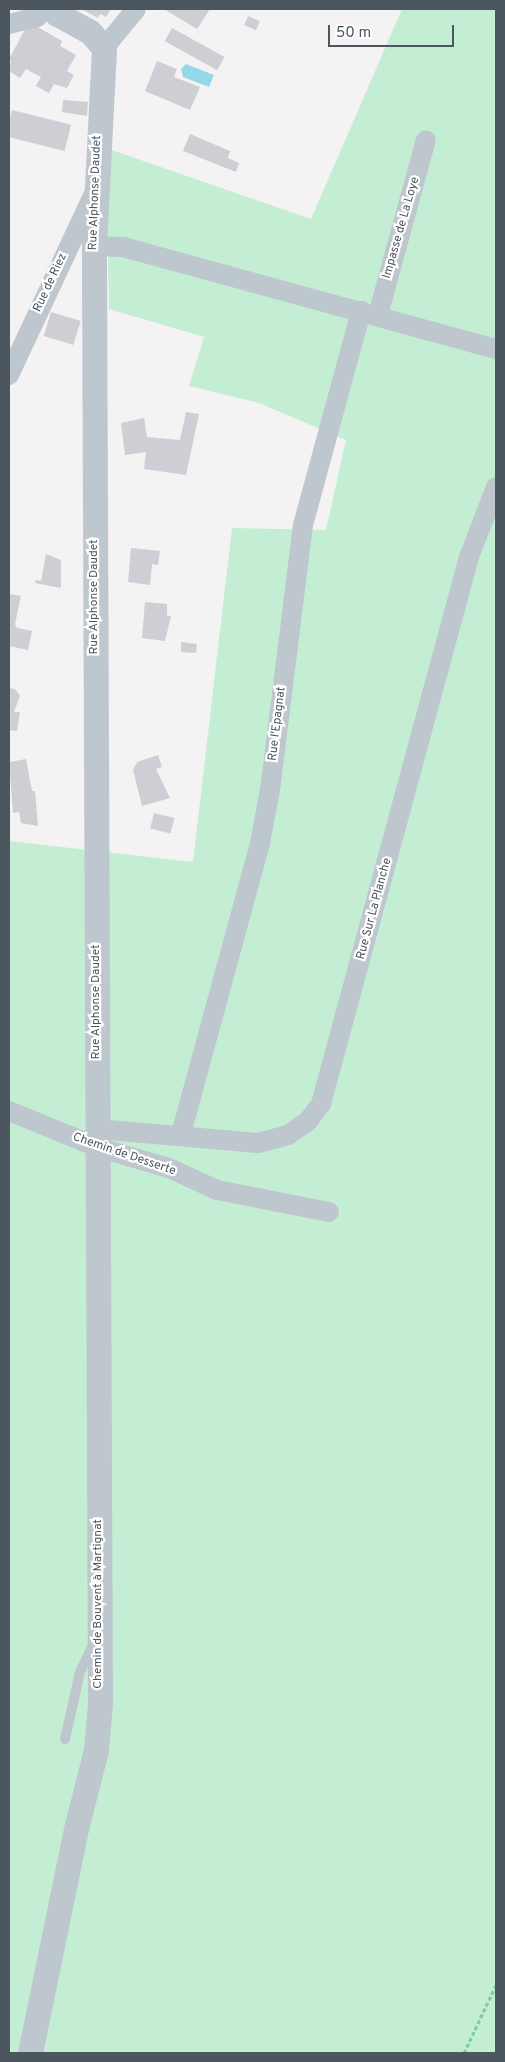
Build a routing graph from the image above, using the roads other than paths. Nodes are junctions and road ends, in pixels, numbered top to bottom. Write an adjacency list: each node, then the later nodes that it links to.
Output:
1 (44, 9): 4 (street)
2 (54, 9): 5 (street)
3 (136, 9): 5 (street)
4 (9, 24)
5 (104, 48): 7 (street, Rue Alphonse Daudet)
6 (426, 140): 9 (street, Impasse de La Loye)
7 (94, 191): 8 (street, Rue Alphonse Daudet); 11 (street, Rue de Riez)
8 (94, 246): 9 (street); 15 (street, Rue Alphonse Daudet)
9 (369, 313): 10 (street); 14 (street, Rue l'Epagnat)
10 (496, 349)
11 (9, 375)
12 (496, 487): 14 (street, Rue Sur La Planche)
13 (9, 1111): 15 (street, Chemin de Desserte)
14 (182, 1134): 15 (street, Rue Sur La Planche)
15 (97, 1138): 16 (street, Chemin de Desserte); 17 (street, Chemin de Bouvent à Martignat)
16 (329, 1212)
17 (99, 1633): 18 (lane); 19 (street, Chemin de Bouvent à Martignat)
18 (65, 1739)
19 (30, 2053)

